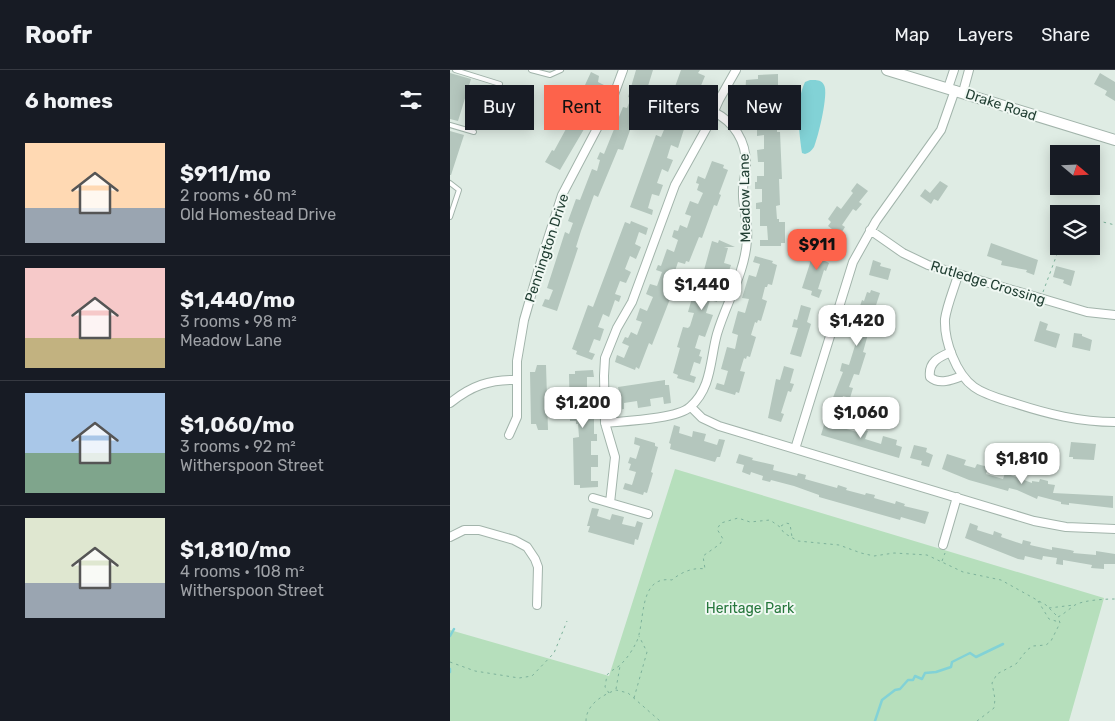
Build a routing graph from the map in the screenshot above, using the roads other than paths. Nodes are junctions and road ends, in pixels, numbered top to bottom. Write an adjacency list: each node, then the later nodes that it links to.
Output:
1 (455, 70): 9 (lane)
2 (531, 70): 3 (lane)
3 (561, 70)
4 (623, 70): 24 (street, Pennington Drive)
5 (735, 70): 11 (street)
6 (887, 70): 10 (street, Drake Road)
7 (954, 70): 10 (street)
8 (969, 70): 10 (street)
9 (500, 85)
10 (955, 90): 16 (street, Drake Road); 19 (street)
11 (718, 104)
12 (718, 114): 26 (street, Meadow Lane)
13 (450, 125): 15 (lane)
14 (704, 130): 28 (street)
15 (474, 132)
16 (1115, 140)
17 (450, 183): 18 (lane)
18 (450, 217)
19 (870, 230): 20 (street, Rutledge Crossing); 30 (street)
20 (958, 275): 21 (street, Rutledge Crossing); 22 (street)
21 (1115, 314)
22 (951, 352): 23 (street); 23 (street)
23 (962, 376): 27 (street)
24 (517, 380): 25 (street); 29 (street, Pennington Drive)
25 (450, 403)
26 (691, 407): 28 (street); 30 (street)
27 (1115, 422)
28 (605, 423): 33 (street)
29 (508, 435)
30 (795, 449): 32 (street)
31 (593, 498): 33 (street)
32 (957, 498): 35 (street); 37 (street)
33 (610, 502): 34 (street)
34 (648, 514)
35 (1115, 529)
36 (450, 537): 38 (street)
37 (944, 548)
38 (537, 605)

